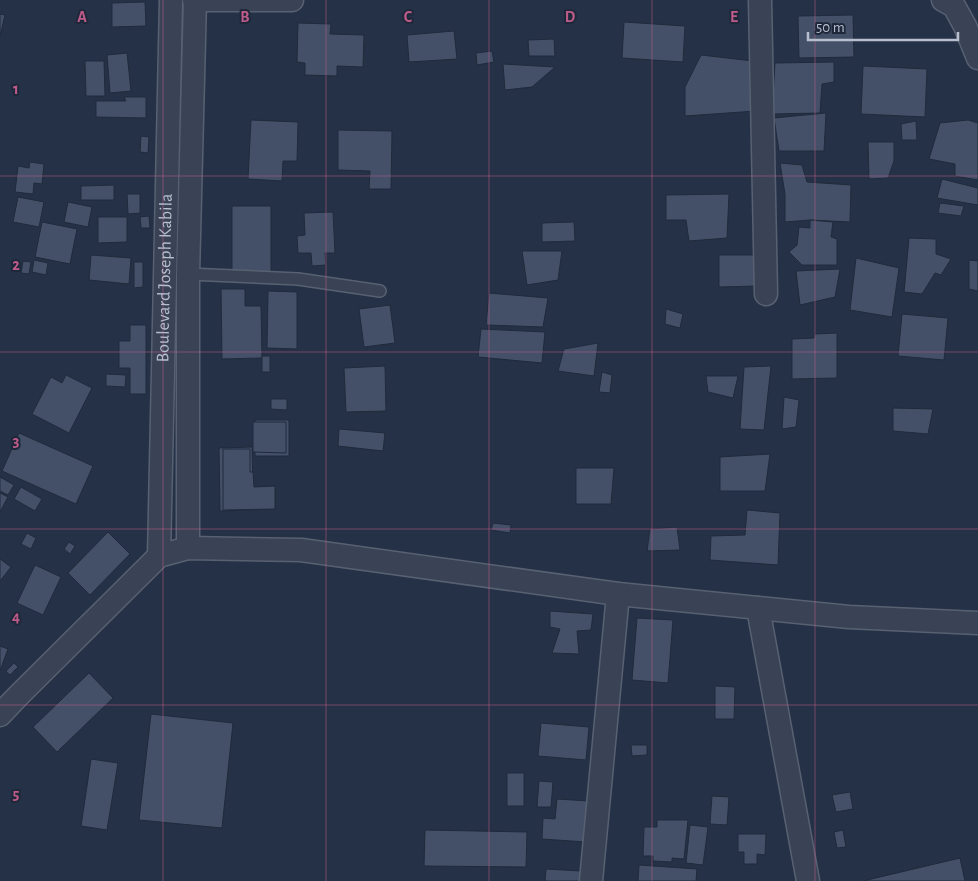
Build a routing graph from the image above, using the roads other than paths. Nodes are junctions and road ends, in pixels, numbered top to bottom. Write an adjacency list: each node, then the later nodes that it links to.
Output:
1 (171, 0): 11 (street, Boulevard Joseph Kabila)
2 (195, 0): 3 (street); 7 (street, Boulevard Joseph Kabila)
3 (292, 0)
4 (760, 0): 9 (street)
5 (943, 0): 6 (street)
6 (978, 58)
7 (188, 274): 8 (lane); 10 (street, Boulevard Joseph Kabila)
8 (380, 292)
9 (766, 294)
10 (188, 548): 11 (street); 12 (street)
11 (159, 556): 15 (street)
12 (618, 594): 13 (street); 17 (street)
13 (758, 608): 14 (street); 18 (street)
14 (978, 624)
15 (9, 694): 16 (street)
16 (0, 715)
17 (591, 881)
18 (808, 881)

